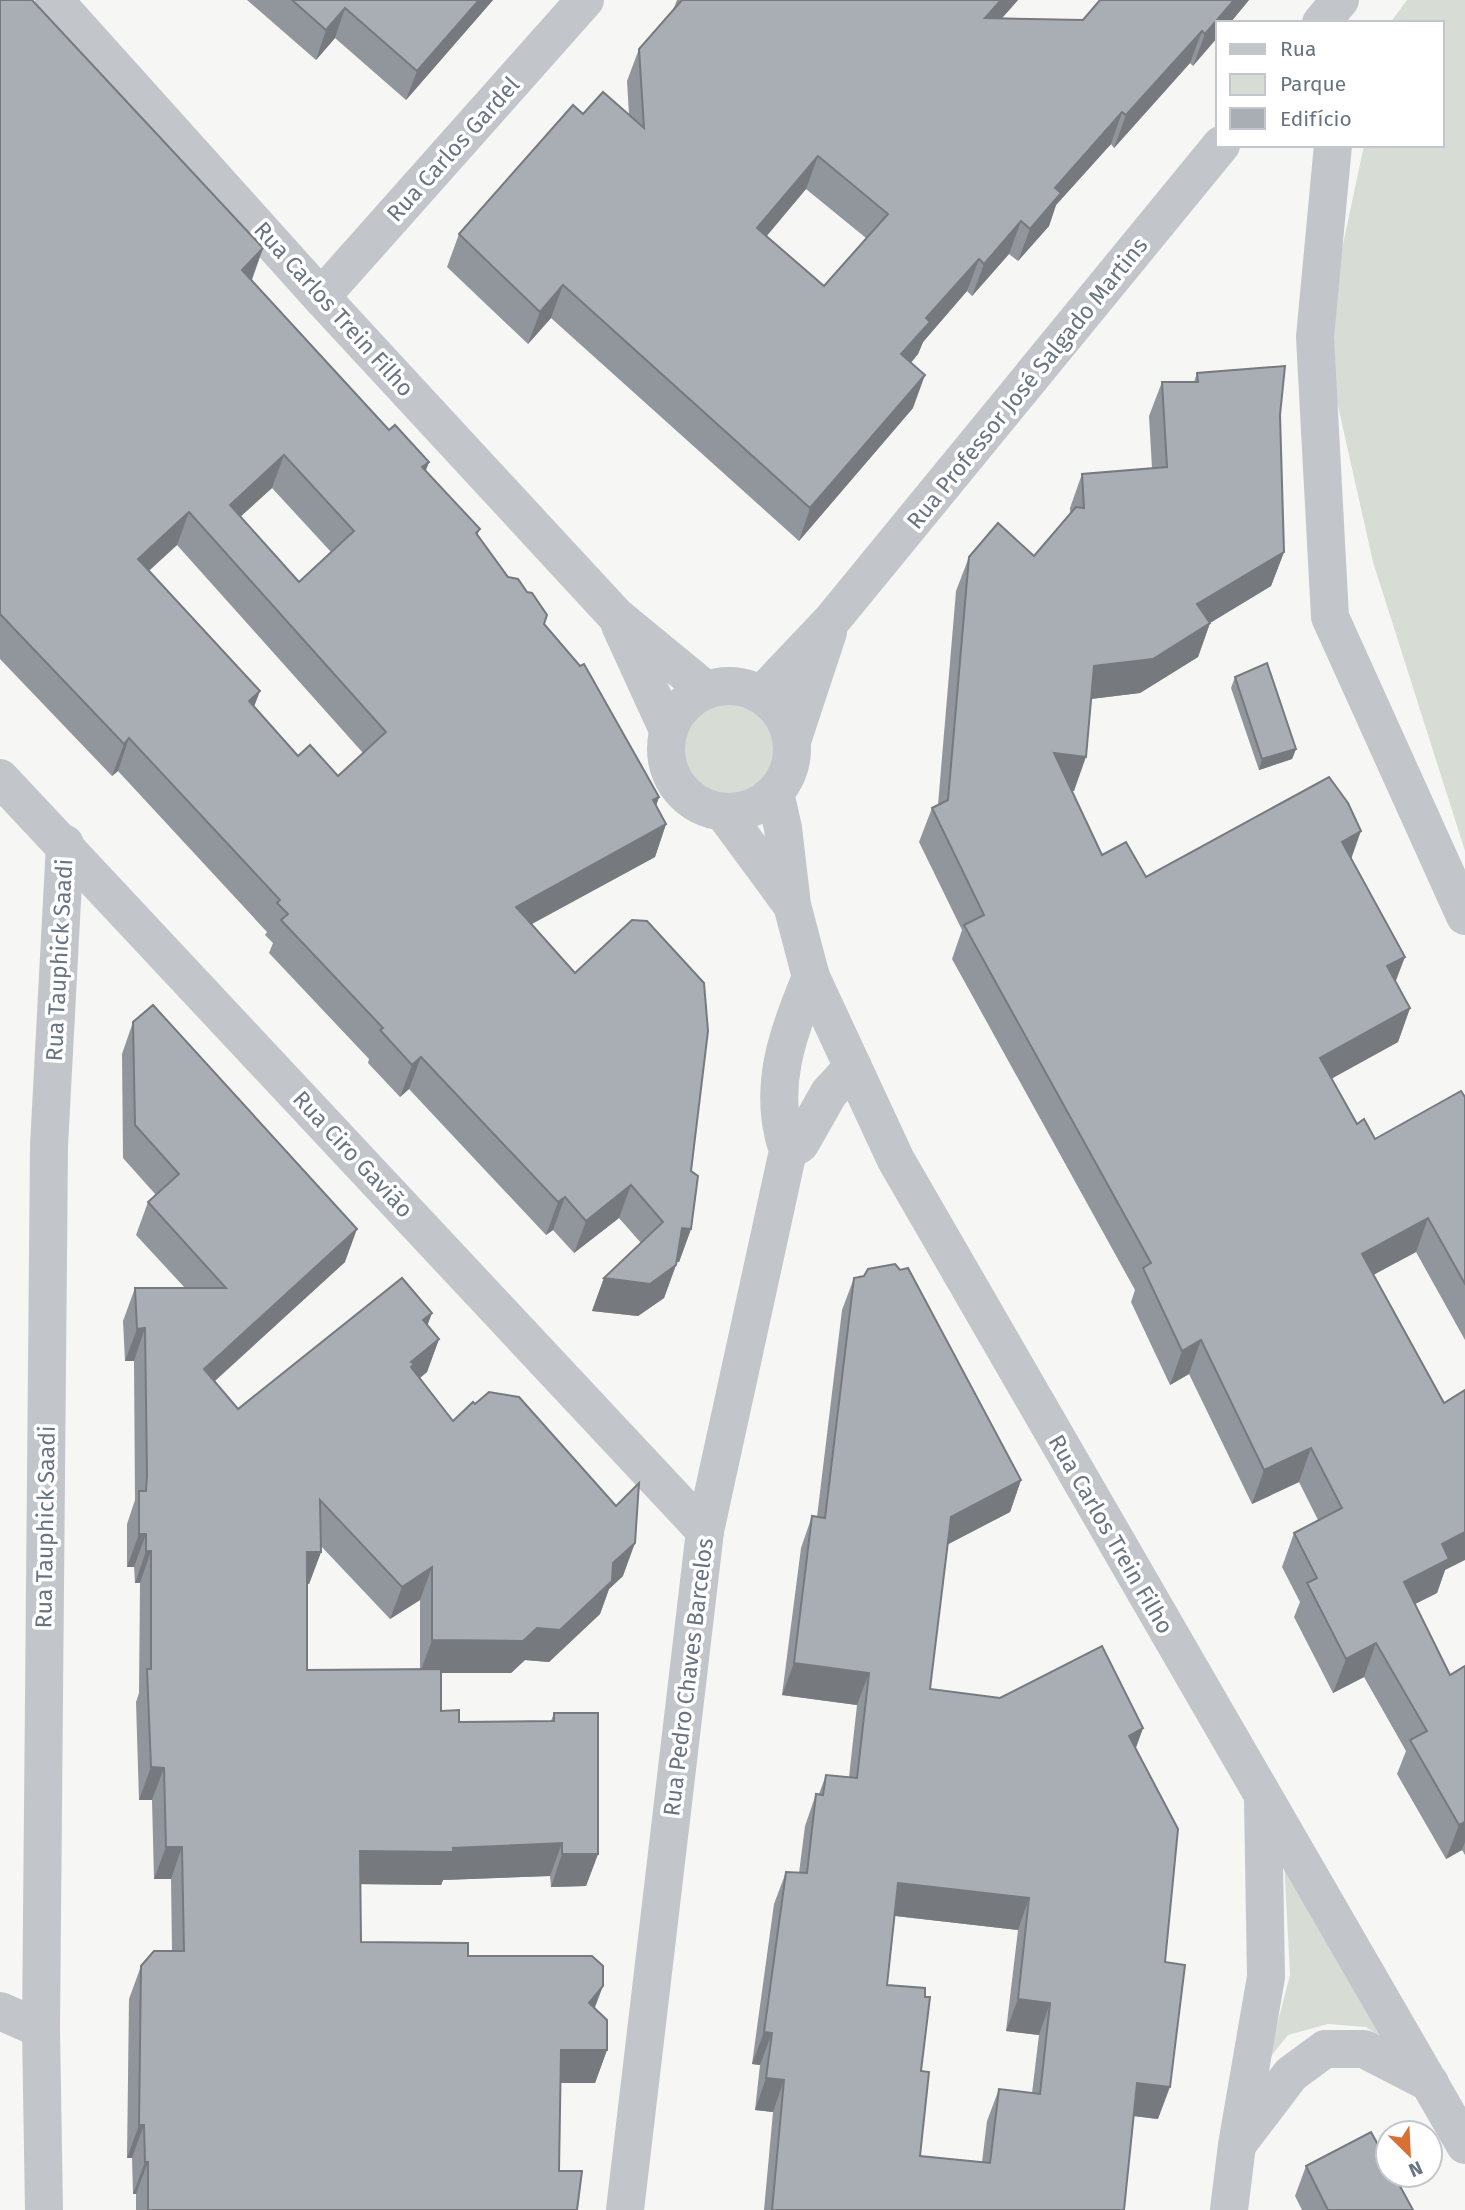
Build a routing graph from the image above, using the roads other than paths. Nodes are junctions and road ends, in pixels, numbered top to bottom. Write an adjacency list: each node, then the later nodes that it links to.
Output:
1 (54, 0): 9 (street, Rua Carlos Trein Filho)
2 (585, 0): 9 (street, Rua Carlos Gardel)
3 (1340, 0): 5 (street)
4 (1347, 0): 6 (street)
5 (1323, 21)
6 (1345, 21)
7 (1219, 147): 11 (street, Rua Professor José Salgado Martins)
8 (1333, 147): 21 (street)
9 (321, 297): 10 (street, Rua Carlos Trein Filho)
10 (616, 616): 12 (street, Rua Carlos Trein Filho); 14 (street, Rua Carlos Trein Filho)
11 (832, 620): 13 (street, Rua Professor José Salgado Martins); 15 (street, Rua Professor José Salgado Martins)
12 (706, 690): 13 (street); 14 (street)
13 (761, 695): 15 (street)
14 (668, 730): 18 (street)
15 (792, 741): 17 (street)
16 (0, 778): 19 (street, Rua Ciro Gavião)
17 (775, 793): 18 (street); 20 (street, Rua Carlos Trein Filho)
18 (724, 813): 20 (street, Rua Carlos Trein Filho)
19 (65, 844): 25 (street, Rua Ciro Gavião); 28 (street, Rua Tauphick Saadi)
20 (792, 905): 22 (street, Rua Carlos Trein Filho)
21 (1465, 916)
22 (811, 977): 23 (street, Rua Carlos Trein Filho); 24 (street, Rua Pedro Chaves Barcelos)
23 (853, 1066): 24 (street, Rua Pedro Chaves Barcelos); 26 (street, Rua Carlos Trein Filho)
24 (788, 1151): 25 (street, Rua Pedro Chaves Barcelos)
25 (705, 1531): 33 (street, Rua Pedro Chaves Barcelos)
26 (1263, 1799): 29 (street, Rua Carlos Trein Filho); 30 (street)
27 (0, 2011): 28 (street)
28 (41, 2029): 32 (street, Rua Tauphick Saadi)
29 (1430, 2083): 30 (street); 31 (street, Rua Carlos Trein Filho)
30 (1237, 2145): 34 (street)
31 (1465, 2146)
32 (44, 2210)
33 (625, 2210)
34 (1229, 2210)

